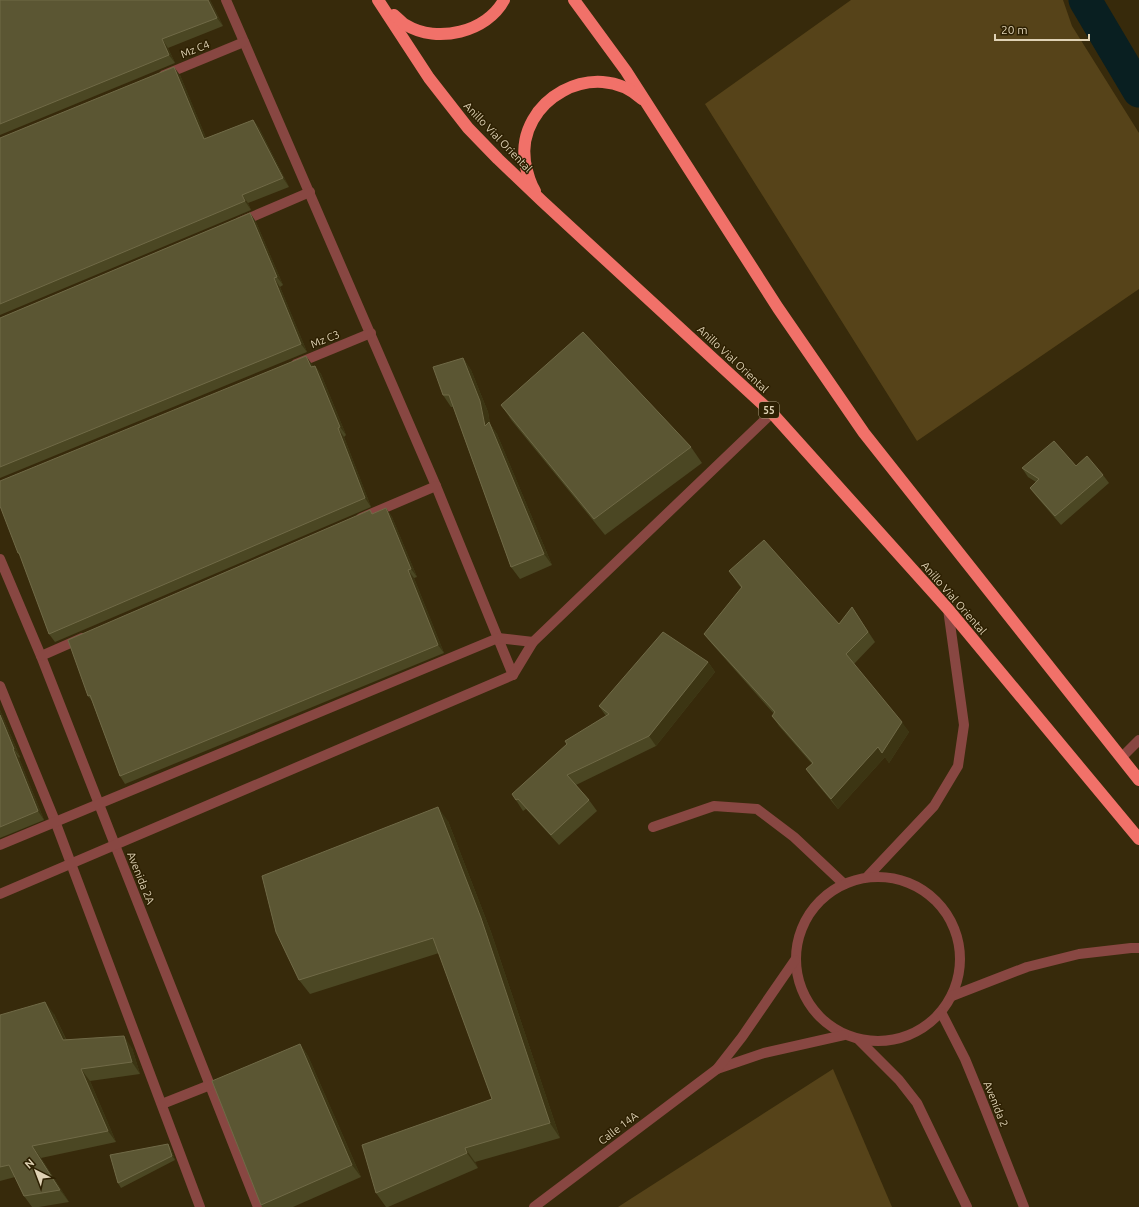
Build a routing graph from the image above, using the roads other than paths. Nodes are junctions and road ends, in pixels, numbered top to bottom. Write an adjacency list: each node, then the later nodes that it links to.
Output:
1 (226, 0): 5 (street)
2 (379, 0): 3 (highway); 9 (highway, Anillo Vial Oriental / 55)
3 (504, 0)
4 (574, 0): 7 (highway)
5 (244, 42): 6 (street, Mz C4); 8 (street)
6 (155, 78)
7 (650, 107): 9 (highway); 25 (highway)
8 (310, 192): 10 (street); 11 (street)
9 (542, 201): 13 (highway, Anillo Vial Oriental / 55)
10 (229, 226)
11 (371, 333): 12 (street, Mz C3); 14 (street)
12 (284, 369)
13 (772, 413): 17 (highway, Anillo Vial Oriental / 55); 20 (street)
14 (436, 486): 15 (street); 19 (street)
15 (348, 524)
16 (0, 559): 21 (street, Avenida 2A)
17 (948, 609): 30 (highway, Anillo Vial Oriental / 55); 34 (street)
18 (93, 634): 21 (street)
19 (498, 638): 20 (street); 22 (street); 27 (street)
20 (532, 642): 22 (street)
21 (41, 656): 27 (street, Avenida 2A)
22 (513, 675): 32 (street)
23 (0, 686): 28 (street)
24 (1139, 740): 25 (street)
25 (1121, 758): 26 (highway)
26 (1139, 780)
27 (99, 804): 28 (street); 32 (street, Avenida 2A)
28 (55, 821): 31 (street); 33 (street)
29 (653, 826): 35 (street)
30 (1139, 839)
31 (0, 845)
32 (115, 845): 33 (street); 44 (street, Avenida 2A)
33 (70, 864): 36 (street); 45 (street)
34 (868, 876): 35 (street); 39 (street)
35 (844, 884): 38 (street)
36 (0, 894)
37 (1139, 948): 39 (street)
38 (795, 960): 41 (street); 43 (street, Calle 14A)
39 (952, 996): 40 (street)
40 (941, 1012): 42 (street); 50 (street, Avenida 2)
41 (844, 1035): 42 (street); 43 (street, Calle 14A)
42 (859, 1040): 49 (street)
43 (717, 1069): 48 (street, Calle 14A)
44 (210, 1085): 45 (street); 47 (street, Avenida 2A)
45 (162, 1104): 46 (street)
46 (200, 1207)
47 (258, 1207)
48 (534, 1207)
49 (967, 1207)
50 (1024, 1207)

